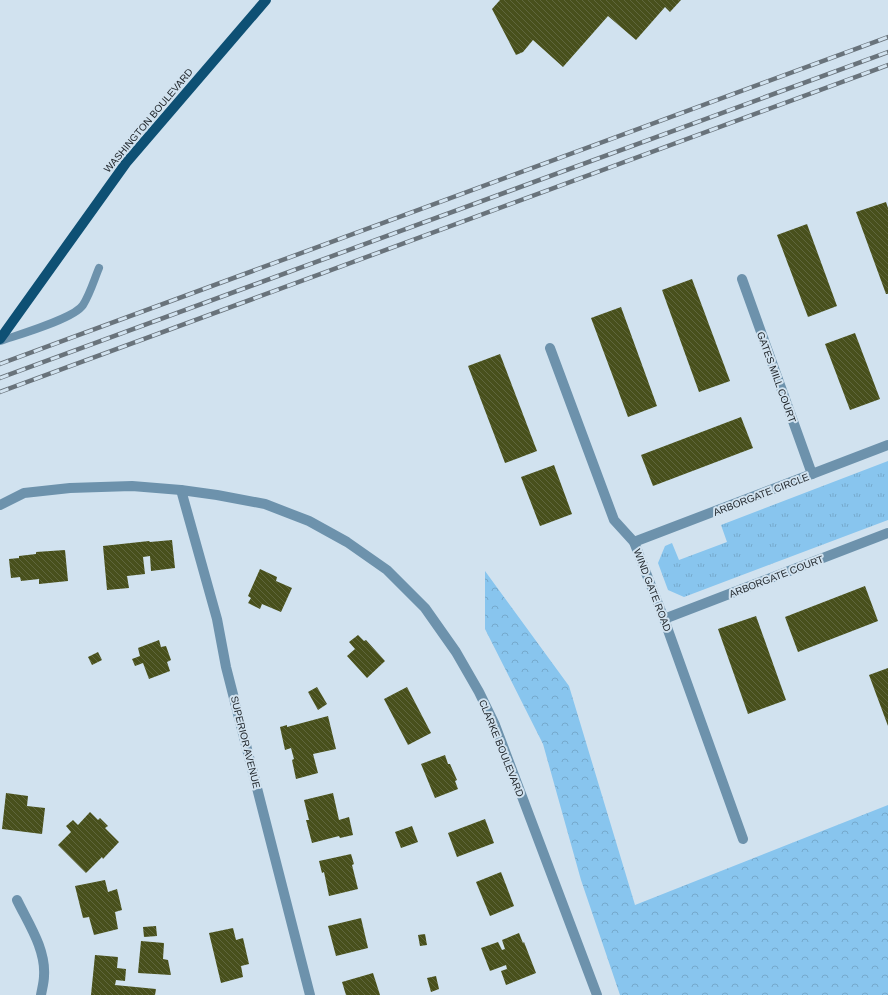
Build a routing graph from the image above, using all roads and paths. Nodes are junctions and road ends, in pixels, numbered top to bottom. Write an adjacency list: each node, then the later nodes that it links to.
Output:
1 (266, 0): 4 (main road, WASHINGTON BOULEVARD)
2 (99, 268): 4 (lane)
3 (742, 279): 7 (street, GATES MILL COURT)
4 (0, 340)
5 (550, 348): 11 (street, WIND GATE ROAD)
6 (888, 446): 7 (street, ARBORGATE CIRCLE)
7 (812, 474): 11 (street, ARBORGATE CIRCLE)
8 (181, 490): 9 (street, CLARKE BOULEVARD); 16 (street, SUPERIOR AVENUE); 17 (street, CLARKE BOULEVARD)
9 (0, 505)
10 (888, 533): 12 (street, ARBORGATE COURT)
11 (634, 542): 12 (street, WIND GATE ROAD)
12 (664, 619): 13 (street, WIND GATE ROAD)
13 (743, 839)
14 (17, 900): 15 (street)
15 (41, 995)
16 (310, 995)
17 (596, 995)

